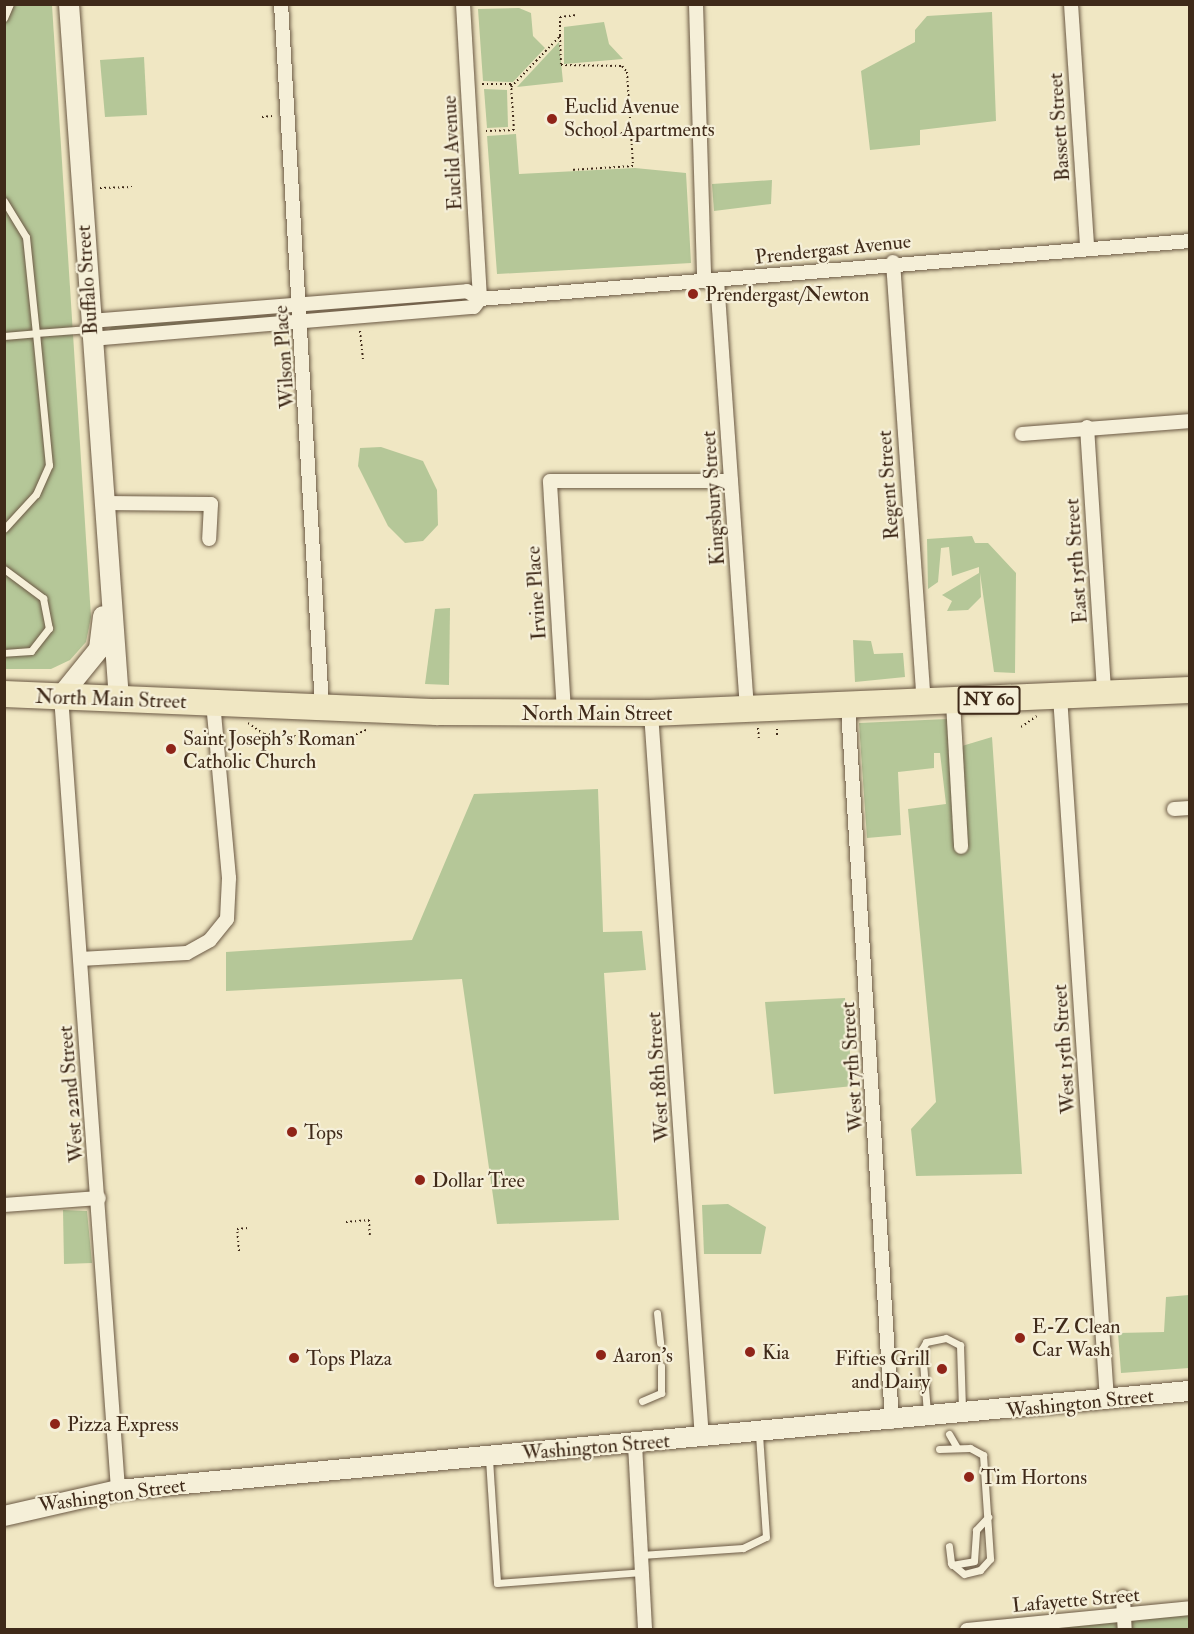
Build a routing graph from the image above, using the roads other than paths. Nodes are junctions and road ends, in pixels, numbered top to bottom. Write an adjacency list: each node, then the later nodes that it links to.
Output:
1 (10, 4): 7 (lane)
2 (69, 4): 16 (main road, Buffalo Street)
3 (281, 4): 14 (street, Wilson Place)
4 (463, 4): 13 (street, Euclid Avenue)
5 (696, 4): 12 (street, Kingsbury Street)
6 (1071, 4): 10 (street, Bassett Street)
7 (4, 18)
8 (4, 201): 17 (lane)
9 (1190, 241): 10 (street, Prendergast Avenue)
10 (1087, 247): 11 (street, Prendergast Avenue)
11 (893, 262): 12 (street, Prendergast Avenue); 37 (street, Regent Street)
12 (711, 280): 13 (street, Prendergast Avenue); 22 (street, Kingsbury Street)
13 (480, 299): 14 (street); 15 (street)
14 (300, 304): 15 (street, Wilson Place); 16 (street)
15 (301, 321): 16 (street); 38 (street, Wilson Place)
16 (90, 330): 17 (lane); 23 (main road, Buffalo Street)
17 (36, 333): 18 (lane); 24 (lane)
18 (4, 336)
19 (1190, 421): 20 (street)
20 (1087, 427): 21 (street); 30 (street, East 15th Street)
21 (1022, 434)
22 (731, 481): 40 (street, Irvine Place); 42 (street, Kingsbury Street)
23 (103, 503): 25 (street); 26 (main road, Buffalo Street)
24 (4, 529)
25 (209, 539)
26 (107, 555): 32 (main road, Buffalo Street); 33 (main road, Buffalo Street)
27 (4, 569): 28 (lane)
28 (4, 653)
29 (1190, 690): 30 (highway, North Main Street / NY 60)
30 (1104, 693): 36 (highway, North Main Street / NY 60)
31 (4, 694): 32 (highway, North Main Street / NY 60)
32 (61, 696): 33 (highway, North Main Street / NY 60); 46 (street, West 22nd Street)
33 (119, 699): 35 (highway, North Main Street / NY 60)
34 (952, 702): 36 (highway, North Main Street / NY 60); 37 (highway, North Main Street / NY 60); 45 (street)
35 (213, 703): 38 (highway, North Main Street / NY 60); 46 (street)
36 (1052, 703): 53 (street, West 15th Street)
37 (924, 704): 39 (highway, North Main Street / NY 60)
38 (322, 707): 40 (highway, North Main Street / NY 60)
39 (848, 708): 42 (highway, North Main Street / NY 60); 57 (street, West 17th Street)
40 (564, 712): 41 (highway, North Main Street / NY 60)
41 (651, 713): 42 (highway, North Main Street / NY 60); 60 (street, West 18th Street)
42 (753, 719)
43 (1190, 808): 44 (street)
44 (1174, 809)
45 (961, 847)
46 (80, 959): 47 (street, West 22nd Street)
47 (99, 1198): 48 (street); 65 (street, West 22nd Street)
48 (4, 1205)
49 (657, 1313): 50 (lane)
50 (660, 1343)
51 (661, 1366): 54 (lane)
52 (1190, 1391): 53 (main road, Washington Street)
53 (1107, 1399): 55 (main road, Washington Street)
54 (642, 1401)
55 (962, 1416): 56 (main road, Washington Street); 56 (lane)
56 (928, 1419): 57 (main road, Washington Street)
57 (892, 1422): 58 (main road, Washington Street)
58 (759, 1433): 60 (main road, Washington Street); 69 (lane)
59 (949, 1434): 62 (lane)
60 (702, 1438): 61 (main road, Washington Street)
61 (635, 1444): 64 (main road, Washington Street); 69 (street)
62 (957, 1448): 63 (lane); 67 (lane)
63 (939, 1449)
64 (488, 1456): 65 (main road, Washington Street); 71 (lane)
65 (117, 1490): 66 (main road, Washington Street)
66 (4, 1516)
67 (988, 1517): 70 (lane); 70 (lane)
68 (949, 1546): 70 (lane)
69 (641, 1555): 71 (street)
70 (952, 1565)
71 (642, 1572): 75 (street)
72 (1123, 1597): 74 (street)
73 (1190, 1608): 74 (street, Lafayette Street)
74 (1124, 1615): 76 (street, Lafayette Street); 77 (street)
75 (645, 1629)
76 (967, 1629)
77 (1125, 1629)

